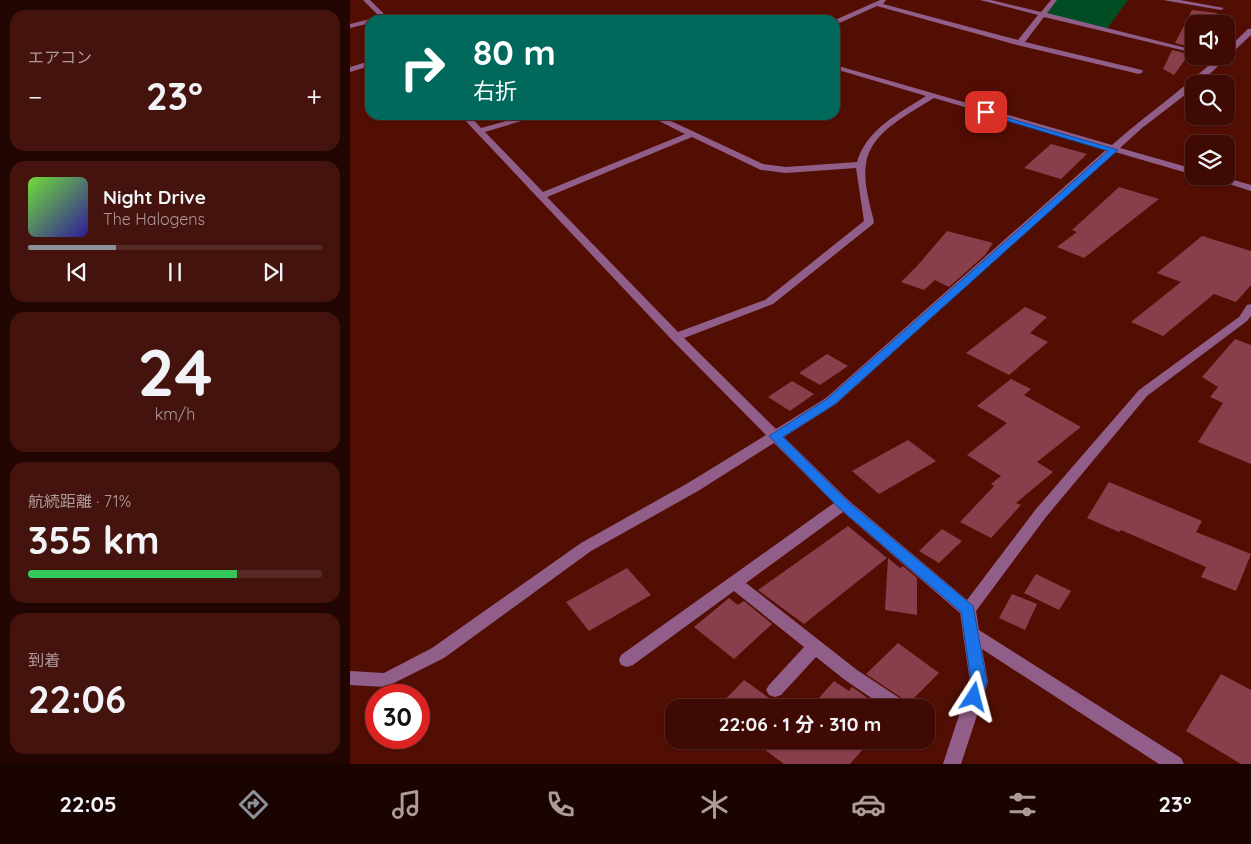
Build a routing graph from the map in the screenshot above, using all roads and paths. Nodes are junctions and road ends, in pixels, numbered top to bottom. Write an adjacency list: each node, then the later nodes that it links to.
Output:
1 (368, 0): 9 (street)
2 (885, 0): 6 (street)
3 (983, 0): 8 (street)
4 (1054, 0): 8 (street)
5 (1166, 0): 7 (street)
6 (876, 4): 10 (street); 14 (street)
7 (1221, 8)
8 (1042, 14): 14 (street); 16 (street)
9 (383, 15)
10 (840, 21)
11 (365, 22): 12 (street)
12 (350, 26)
13 (1251, 31): 15 (street)
14 (1020, 43): 21 (street)
15 (1235, 46)
16 (1185, 49)
17 (365, 65): 20 (street)
18 (1214, 65): 22 (street)
19 (840, 68): 24 (street)
20 (350, 70)
21 (1139, 72)
22 (1204, 75)
23 (1185, 91): 30 (street)
24 (932, 96): 30 (street); 31 (street)
25 (469, 120): 28 (street)
26 (519, 120): 28 (street)
27 (661, 120): 29 (street)
28 (480, 131): 35 (street)
29 (690, 135): 31 (street); 35 (street)
30 (1114, 150): 32 (street); 38 (street)
31 (860, 165): 37 (street)
32 (1185, 170)
33 (1235, 184): 34 (street)
34 (1251, 188)
35 (541, 196): 37 (street)
36 (1251, 307): 41 (street)
37 (676, 337): 38 (street)
38 (775, 436): 39 (street); 45 (street)
39 (843, 504): 40 (street); 41 (street)
40 (734, 582): 43 (street); 44 (street)
41 (968, 610): 42 (street)
42 (972, 634): 48 (street); 49 (street)
43 (815, 647): 46 (street); 47 (street)
44 (627, 660)
45 (350, 678)
46 (775, 690)
47 (886, 699)
48 (952, 764)
49 (1175, 764)

